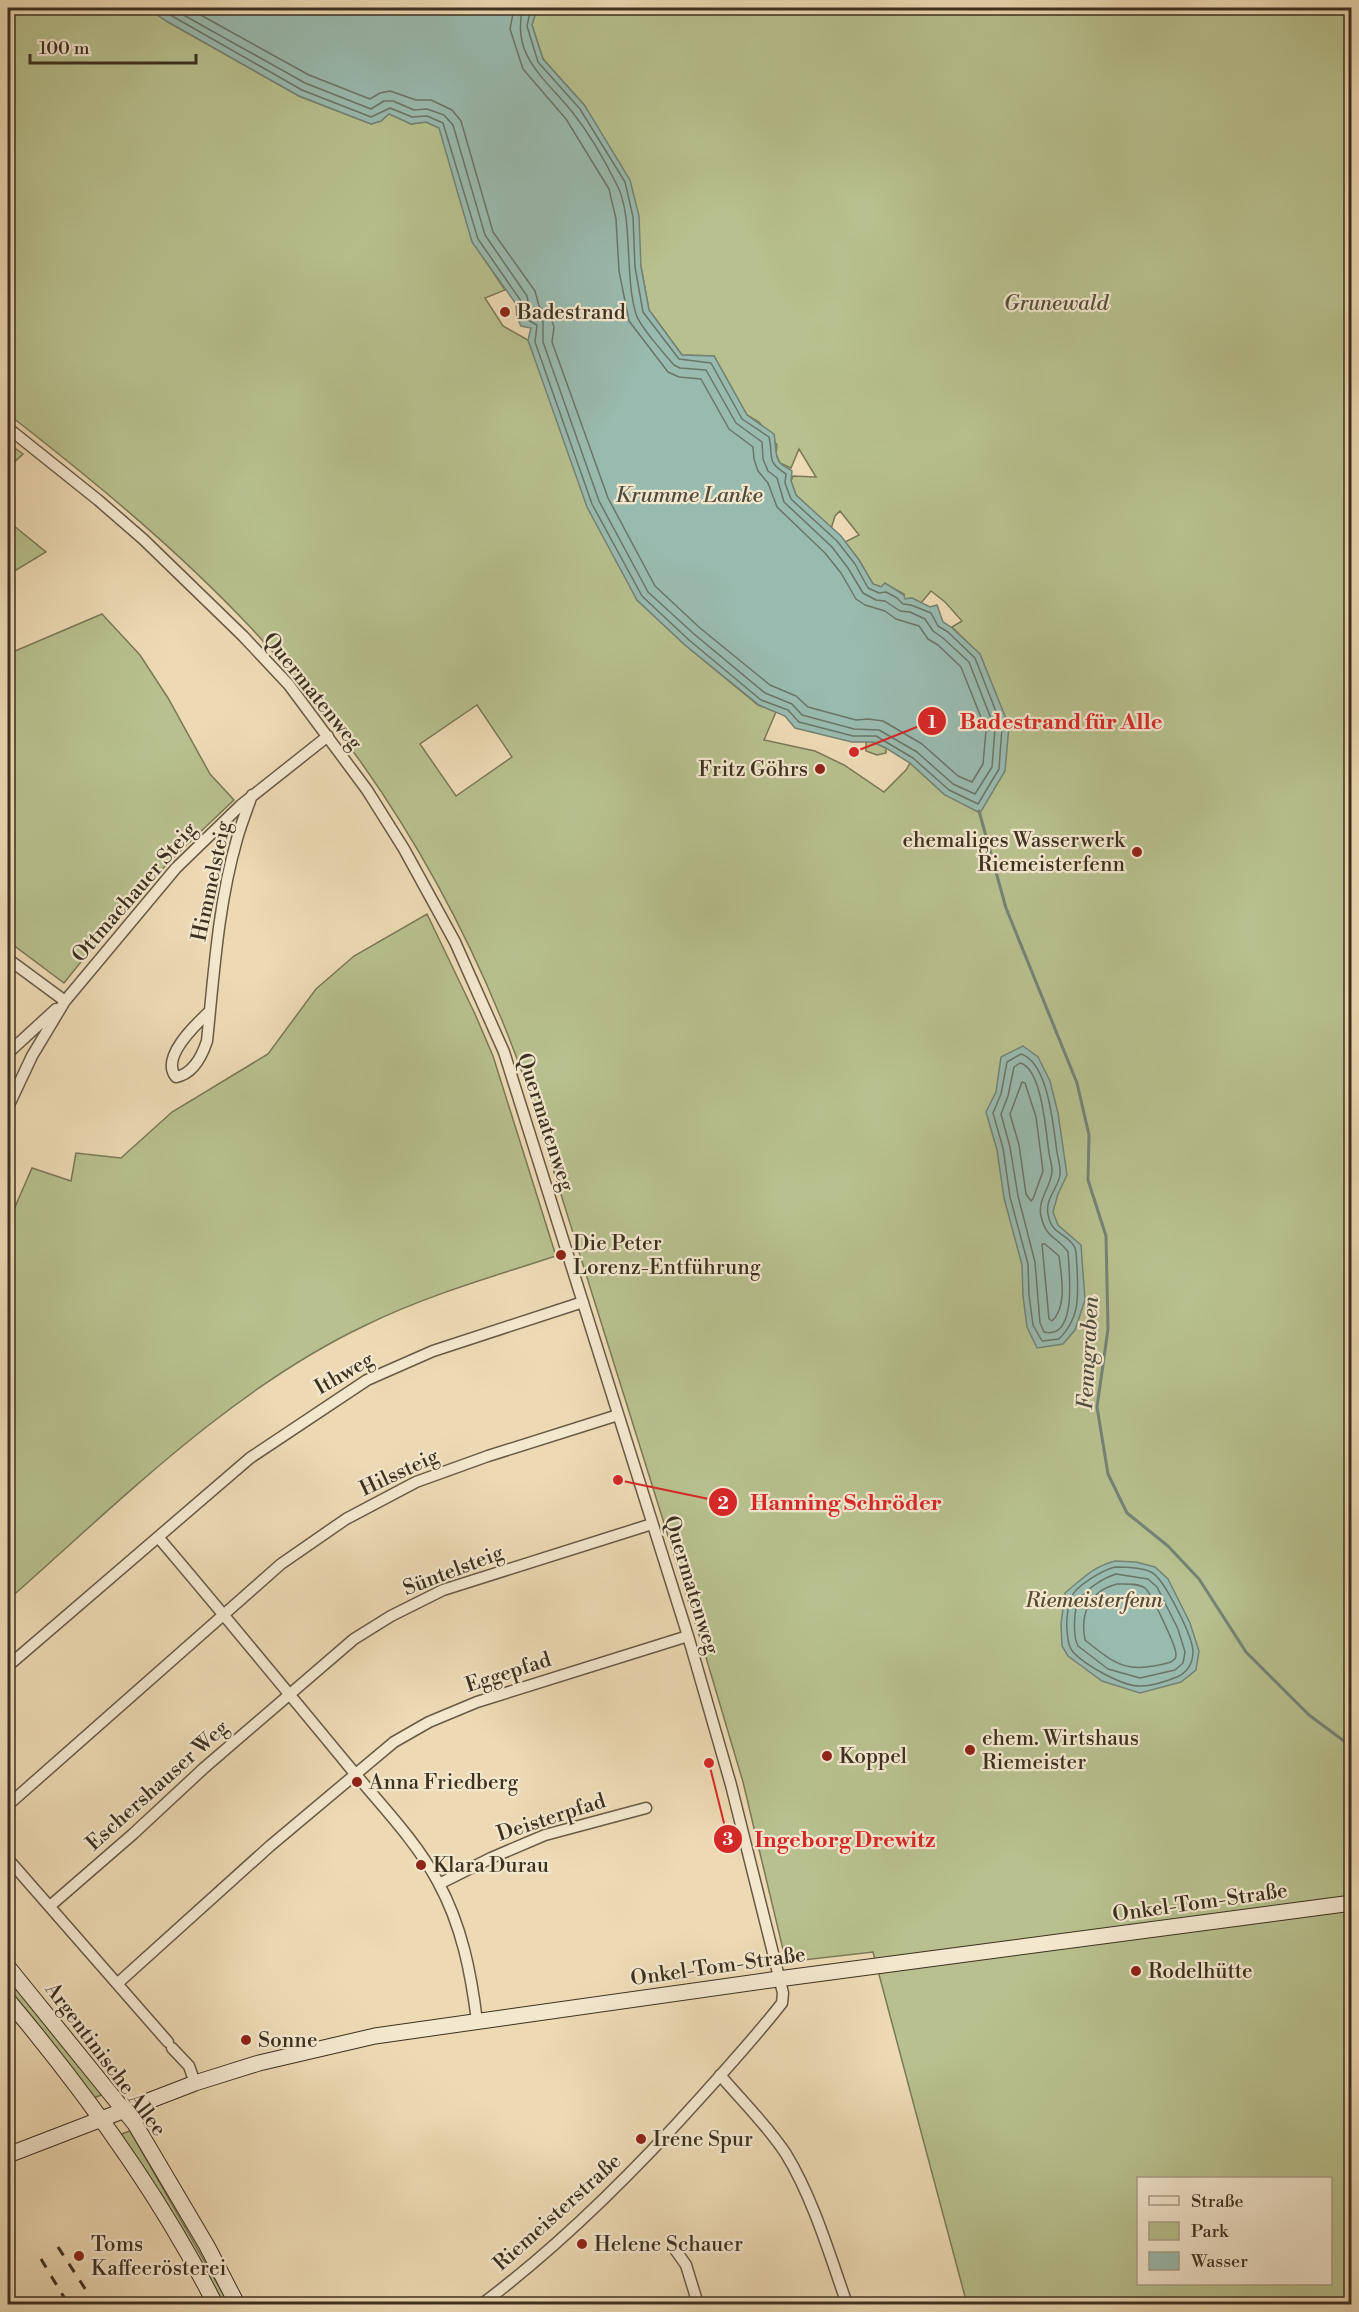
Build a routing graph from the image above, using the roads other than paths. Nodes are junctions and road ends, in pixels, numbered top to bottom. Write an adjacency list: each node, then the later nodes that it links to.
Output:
1 (8, 428): 2 (street, Quermatenweg)
2 (328, 736): 3 (street, Ottmachauer Steig); 9 (street, Quermatenweg)
3 (253, 795): 5 (street, Ottmachauer Steig); 6 (street, Himmelsteig)
4 (8, 958): 5 (street)
5 (65, 1001): 7 (street); 8 (street, Ottmachauer Steig)
6 (209, 1012): 6 (street, Himmelsteig)
7 (8, 1053)
8 (8, 1107)
9 (583, 1302): 10 (street, Quermatenweg); 12 (street, Ithweg)
10 (618, 1415): 11 (street, Quermatenweg); 13 (street, Hilssteig)
11 (652, 1524): 14 (street, Quermatenweg); 16 (street, Süntelsteig)
12 (158, 1537): 13 (street); 15 (street)
13 (224, 1615): 16 (street); 18 (street)
14 (688, 1636): 17 (street, Eggepfad); 25 (street, Quermatenweg)
15 (8, 1666)
16 (290, 1695): 17 (street); 23 (street, Eschershauser Weg)
17 (356, 1775): 21 (street); 26 (street)
18 (8, 1805)
19 (646, 1808): 21 (street, Deisterpfad)
20 (8, 1859): 23 (street)
21 (439, 1884): 28 (street)
22 (1352, 1903): 25 (main road, Onkel-Tom-Straße)
23 (50, 1906): 26 (street)
24 (8, 1967): 31 (main road, Argentinische Allee)
25 (778, 1979): 28 (main road, Onkel-Tom-Straße); 29 (street, Riemeisterstraße)
26 (118, 1983): 30 (street)
27 (8, 2000): 32 (main road, Argentinische Allee)
28 (477, 2022): 30 (main road, Onkel-Tom-Straße)
29 (720, 2075): 37 (street, Riemeisterstraße); 39 (street)
30 (195, 2083): 31 (main road, Onkel-Tom-Straße)
31 (124, 2109): 32 (main road, Onkel-Tom-Straße); 36 (main road, Argentinische Allee)
32 (101, 2118): 33 (main road, Onkel-Tom-Straße); 35 (main road, Argentinische Allee)
33 (13, 2153)
34 (674, 2248): 38 (street)
35 (215, 2304)
36 (237, 2304)
37 (482, 2304)
38 (699, 2304)
39 (847, 2304)

